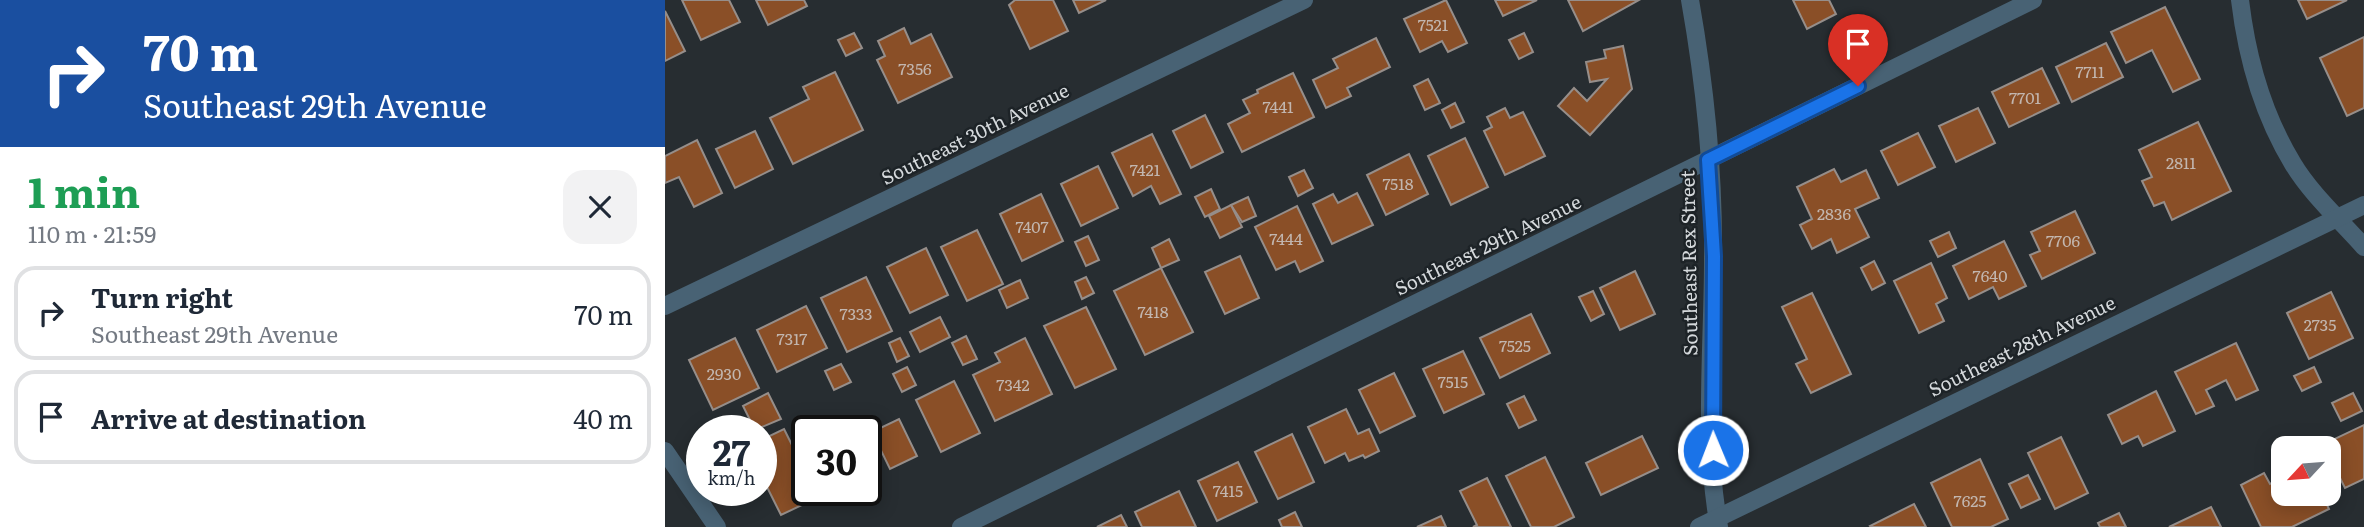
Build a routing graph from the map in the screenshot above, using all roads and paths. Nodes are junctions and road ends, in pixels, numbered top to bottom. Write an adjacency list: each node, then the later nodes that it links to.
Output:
1 (1304, 0): 9 (street, Southeast 30th Avenue)
2 (1690, 0): 5 (street, Southeast Rex Street)
3 (2033, 0): 5 (street, Southeast 29th Avenue)
4 (2240, 0): 7 (street)
5 (1708, 160): 11 (street, Southeast Rex Street); 13 (street, Southeast 29th Avenue)
6 (2364, 205): 7 (street, Southeast 28th Avenue)
7 (2339, 218): 8 (street); 11 (street, Southeast 28th Avenue)
8 (2364, 247)
9 (665, 306)
10 (665, 451): 12 (street)
11 (1718, 523): 14 (street, Southeast 28th Avenue)
12 (717, 527)
13 (961, 527)
14 (1699, 527)

